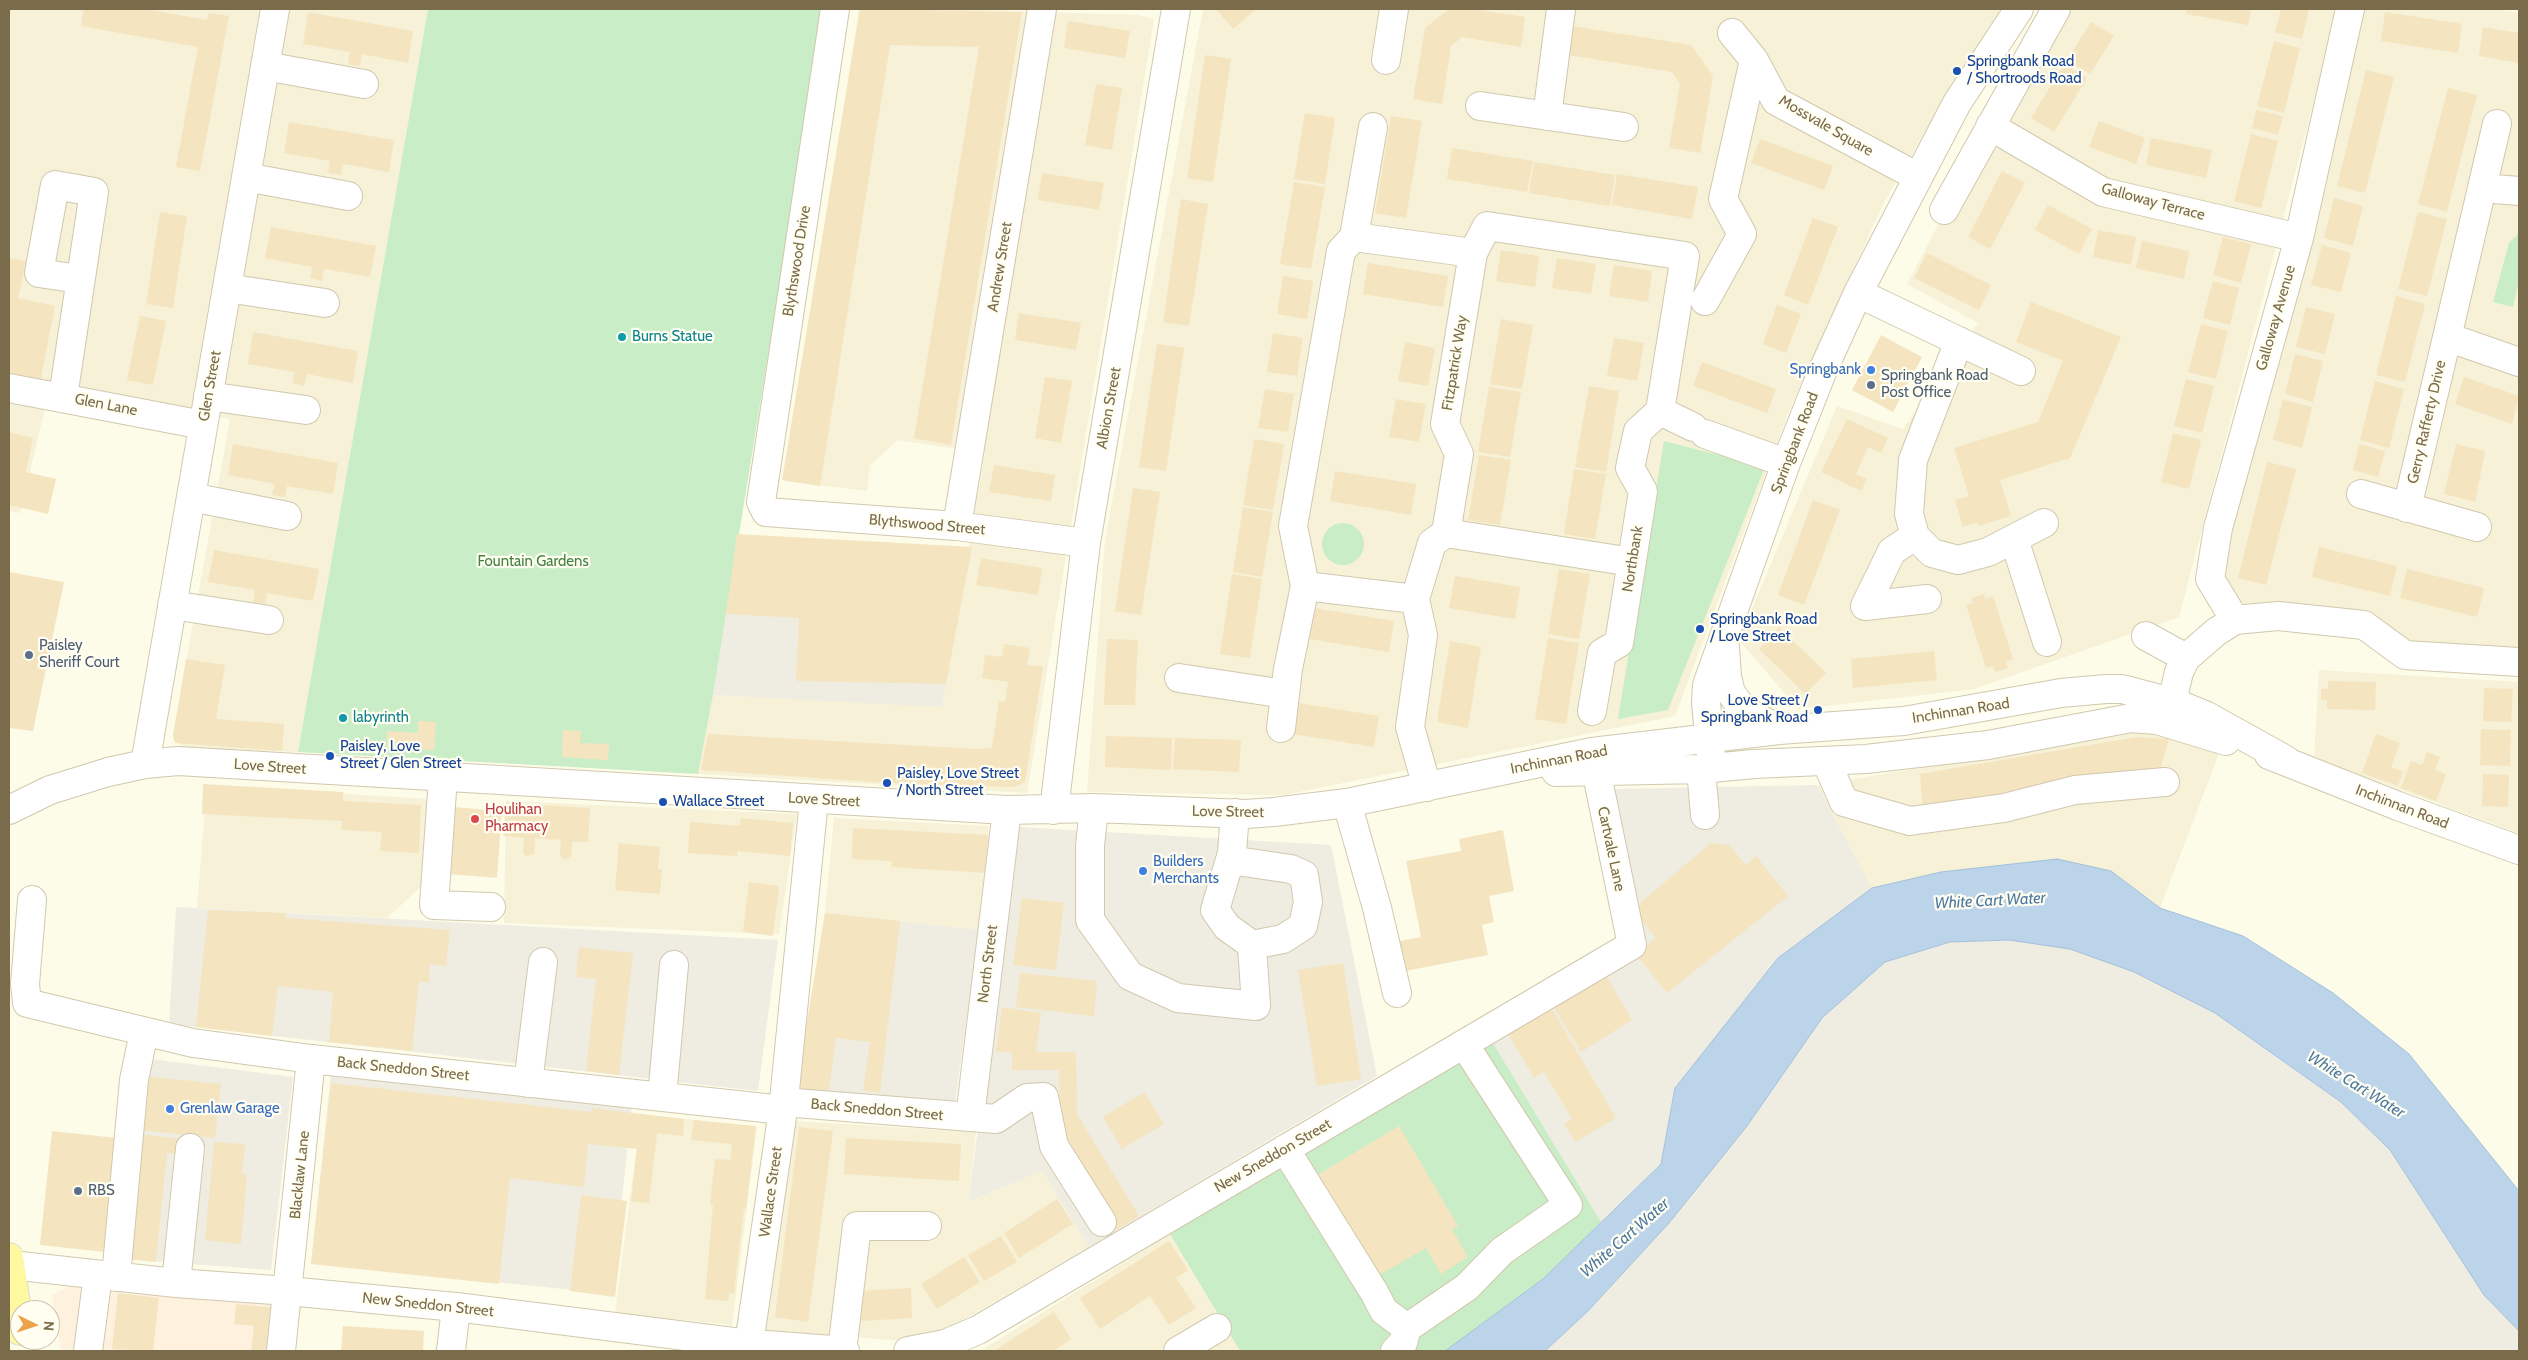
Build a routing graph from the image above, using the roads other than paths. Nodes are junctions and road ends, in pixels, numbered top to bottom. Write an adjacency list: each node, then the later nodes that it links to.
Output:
1 (275, 9): 13 (street, Glen Street)
2 (835, 9): 49 (street, Blythswood Drive)
3 (1042, 9): 52 (street, Andrew Street)
4 (1176, 9): 57 (street, Albion Street)
5 (1394, 9): 11 (street)
6 (1561, 9): 16 (street)
7 (2019, 9): 22 (street, Springbank Road)
8 (2056, 9): 18 (street)
9 (2350, 9): 28 (street, Galloway Avenue)
10 (1732, 33): 12 (street, Mossvale Square)
11 (1386, 60)
12 (1754, 60): 22 (street, Mossvale Square); 33 (street)
13 (265, 66): 14 (street); 21 (street, Glen Street)
14 (364, 84)
15 (1480, 106): 16 (street)
16 (1547, 116): 20 (street)
17 (2497, 124): 23 (street, Gerry Rafferty Drive)
18 (1990, 126): 26 (street); 28 (street, Galloway Terrace)
19 (1373, 127): 27 (street)
20 (1624, 127)
21 (246, 177): 25 (street); 31 (street, Glen Street)
22 (1918, 177): 32 (street, Springbank Road)
23 (2482, 188): 24 (street); 35 (street, Gerry Rafferty Drive)
24 (2519, 190)
25 (348, 196)
26 (1944, 210)
27 (1354, 237): 29 (street); 59 (street)
28 (2299, 238): 64 (street, Galloway Avenue)
29 (1473, 253): 43 (street, Fitzpatrick Way); 54 (street, Fitzpatrick Way)
30 (80, 279): 41 (street)
31 (227, 288): 34 (street); 40 (street, Glen Street)
32 (1858, 293): 36 (street); 45 (street, Springbank Road)
33 (1705, 301)
34 (325, 303)
35 (2447, 337): 37 (street); 48 (street, Gerry Rafferty Drive)
36 (1959, 342): 38 (street); 55 (street)
37 (2519, 362)
38 (2021, 372)
39 (9, 388): 41 (street, Glen Lane)
40 (208, 396): 42 (street); 44 (street, Glen Street)
41 (64, 397): 44 (street, Glen Lane)
42 (306, 410)
43 (1660, 411): 45 (street); 58 (street, Northbank)
44 (203, 424): 47 (street, Glen Street)
45 (1786, 463): 66 (street, Springbank Road)
46 (2361, 494): 48 (street)
47 (191, 497): 50 (street); 62 (street, Glen Street)
48 (2407, 508): 53 (street)
49 (766, 512): 52 (street, Blythswood Street)
50 (286, 516)
51 (2044, 524): 56 (street)
52 (957, 526): 57 (street, Blythswood Street)
53 (2477, 527)
54 (1446, 533): 58 (street); 60 (street)
55 (1915, 536): 56 (street); 61 (street)
56 (2014, 539): 67 (street)
57 (1086, 543): 90 (street, Albion Street)
58 (1632, 562): 72 (street, Northbank)
59 (1305, 586): 60 (street); 71 (street)
60 (1415, 599): 84 (street)
61 (1927, 599)
62 (172, 605): 63 (street); 79 (street, Glen Street)
63 (269, 620)
64 (2235, 620): 68 (street); 69 (street)
65 (2146, 636): 68 (street)
66 (1724, 638): 75 (street); 76 (street, Springbank Road)
67 (2046, 642)
68 (2186, 658): 73 (street)
69 (2519, 662)
70 (1179, 678): 71 (street)
71 (1285, 694): 74 (street)
72 (1592, 711)
73 (2170, 713): 75 (street, Inchinnan Road); 77 (street, Inchinnan Road); 93 (street, Inchinnan Road)
74 (1281, 728)
75 (1779, 730): 76 (street, Inchinnan Road)
76 (1708, 739): 78 (street, Inchinnan Road); 80 (street, Springbank Road)
77 (1826, 761): 80 (street, Inchinnan Road); 83 (street)
78 (1594, 762): 80 (street, Inchinnan Road); 81 (street, Inchinnan Road); 98 (street, Cartvale Lane)
79 (145, 764): 82 (street, Love Street); 88 (street, Love Street)
80 (1706, 768): 92 (street, Springbank Road)
81 (1494, 774): 84 (street, Love Street)
82 (443, 778): 85 (street, Love Street); 96 (street)
83 (2165, 782)
84 (1427, 787): 86 (street, Love Street)
85 (814, 800): 89 (street, Love Street); 107 (street, Wallace Street)
86 (1347, 802): 91 (street, Love Street); 101 (street)
87 (1094, 808): 90 (street, Love Street); 91 (street, Love Street); 97 (street)
88 (9, 810)
89 (1007, 810): 90 (street, Love Street); 108 (street, North Street)
90 (1054, 810)
91 (1235, 813): 94 (street)
92 (1705, 816)
93 (2519, 850)
94 (1230, 860): 97 (street); 97 (street)
95 (32, 900): 102 (street, Back Sneddon Street)
96 (491, 907)
97 (1252, 945)
98 (1632, 945): 103 (street, New Sneddon Street)
99 (543, 962): 105 (street)
100 (674, 965): 106 (street)
101 (1397, 993)
102 (144, 1032): 104 (street, Back Sneddon Street); 114 (street)
103 (1464, 1044): 110 (street, New Sneddon Street); 120 (street)
104 (311, 1058): 105 (street, Back Sneddon Street); 116 (street, Blacklaw Lane)
105 (528, 1083): 106 (street, Back Sneddon Street)
106 (662, 1097): 107 (street, Back Sneddon Street)
107 (783, 1106): 108 (street, Back Sneddon Street); 121 (street, Wallace Street)
108 (970, 1117): 111 (street, Back Sneddon Street)
109 (190, 1148): 115 (street)
110 (1285, 1150): 120 (street); 122 (street, New Sneddon Street)
111 (1102, 1222)
112 (927, 1226): 126 (street)
113 (10, 1261): 114 (street, New Sneddon Street); 117 (main road)
114 (107, 1276): 115 (street, New Sneddon Street); 123 (street)
115 (176, 1283): 116 (street, New Sneddon Street)
116 (288, 1291): 118 (street, New Sneddon Street); 124 (street, Blacklaw Lane)
117 (16, 1300)
118 (456, 1307): 121 (street, New Sneddon Street); 125 (street)
119 (1217, 1328): 128 (street)
120 (1401, 1340)
121 (743, 1346): 126 (street, New Sneddon Street)
122 (947, 1348): 127 (street, New Sneddon Street)
123 (88, 1351)
124 (281, 1351)
125 (451, 1351)
126 (834, 1351)
127 (908, 1351)
128 (1178, 1351)

